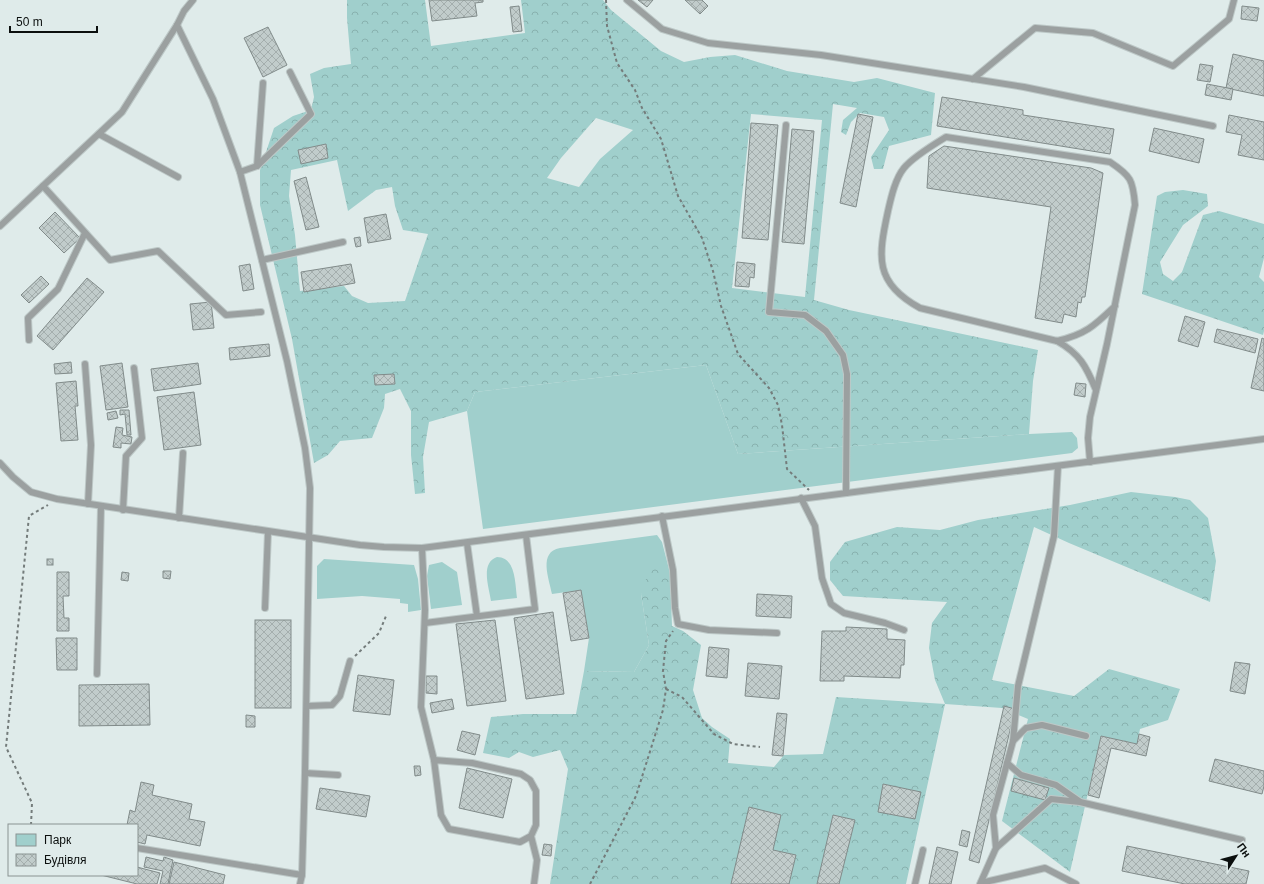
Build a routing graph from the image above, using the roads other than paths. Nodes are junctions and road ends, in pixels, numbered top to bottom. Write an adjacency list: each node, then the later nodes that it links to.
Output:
1 (193, 0): 4 (lane)
2 (627, 0): 6 (lane)
3 (1234, 0): 6 (lane)
4 (177, 25): 10 (lane); 12 (lane)
5 (290, 72): 11 (lane)
6 (974, 79): 9 (lane)
7 (263, 83): 11 (lane)
8 (786, 125): 31 (lane)
9 (1213, 126)
10 (99, 134): 13 (lane); 14 (lane)
11 (257, 166): 12 (lane)
12 (240, 172): 18 (lane)
13 (178, 177)
14 (43, 186): 15 (lane); 16 (lane)
15 (0, 226)
16 (85, 233): 20 (lane); 21 (lane)
17 (343, 242): 18 (lane)
18 (262, 260): 40 (lane)
19 (1115, 306): 22 (lane); 22 (lane); 25 (lane)
20 (261, 312)
21 (29, 340)
22 (1058, 341): 25 (lane)
23 (85, 364): 33 (lane)
24 (134, 368): 35 (lane)
25 (1096, 390): 28 (lane)
26 (1264, 438): 28 (lane)
27 (183, 453): 37 (lane)
28 (1090, 462): 30 (lane)
29 (0, 463): 33 (lane)
30 (1058, 466): 31 (lane); 52 (lane)
31 (846, 493): 32 (lane)
32 (801, 498): 36 (lane); 46 (lane)
33 (88, 504): 34 (lane)
34 (101, 506): 35 (lane); 49 (lane)
35 (123, 510): 37 (lane)
36 (662, 516): 39 (lane); 47 (lane)
37 (179, 518): 38 (lane)
38 (268, 532): 40 (lane); 43 (lane)
39 (526, 535): 41 (lane); 44 (lane)
40 (310, 538): 42 (lane); 50 (lane)
41 (467, 543): 42 (lane); 44 (lane)
42 (422, 548): 45 (lane)
43 (265, 608)
44 (477, 616): 45 (lane)
45 (425, 623): 53 (lane)
46 (904, 630)
47 (777, 633)
48 (350, 661): 50 (lane)
49 (98, 674)
50 (307, 706): 55 (lane)
51 (1086, 736): 52 (lane)
52 (1013, 741): 54 (lane)
53 (434, 760): 58 (lane); 58 (lane)
54 (1007, 763): 57 (lane); 61 (lane)
55 (305, 773): 56 (lane); 63 (lane)
56 (338, 775)
57 (1080, 802): 59 (lane); 61 (lane)
58 (531, 836): 66 (lane)
59 (1242, 840)
60 (138, 848): 63 (lane)
61 (996, 848): 64 (lane)
62 (923, 850): 67 (lane)
63 (302, 875): 65 (lane)
64 (980, 883): 68 (lane)
65 (300, 884)
66 (534, 884)
67 (916, 884)
68 (1076, 884)

